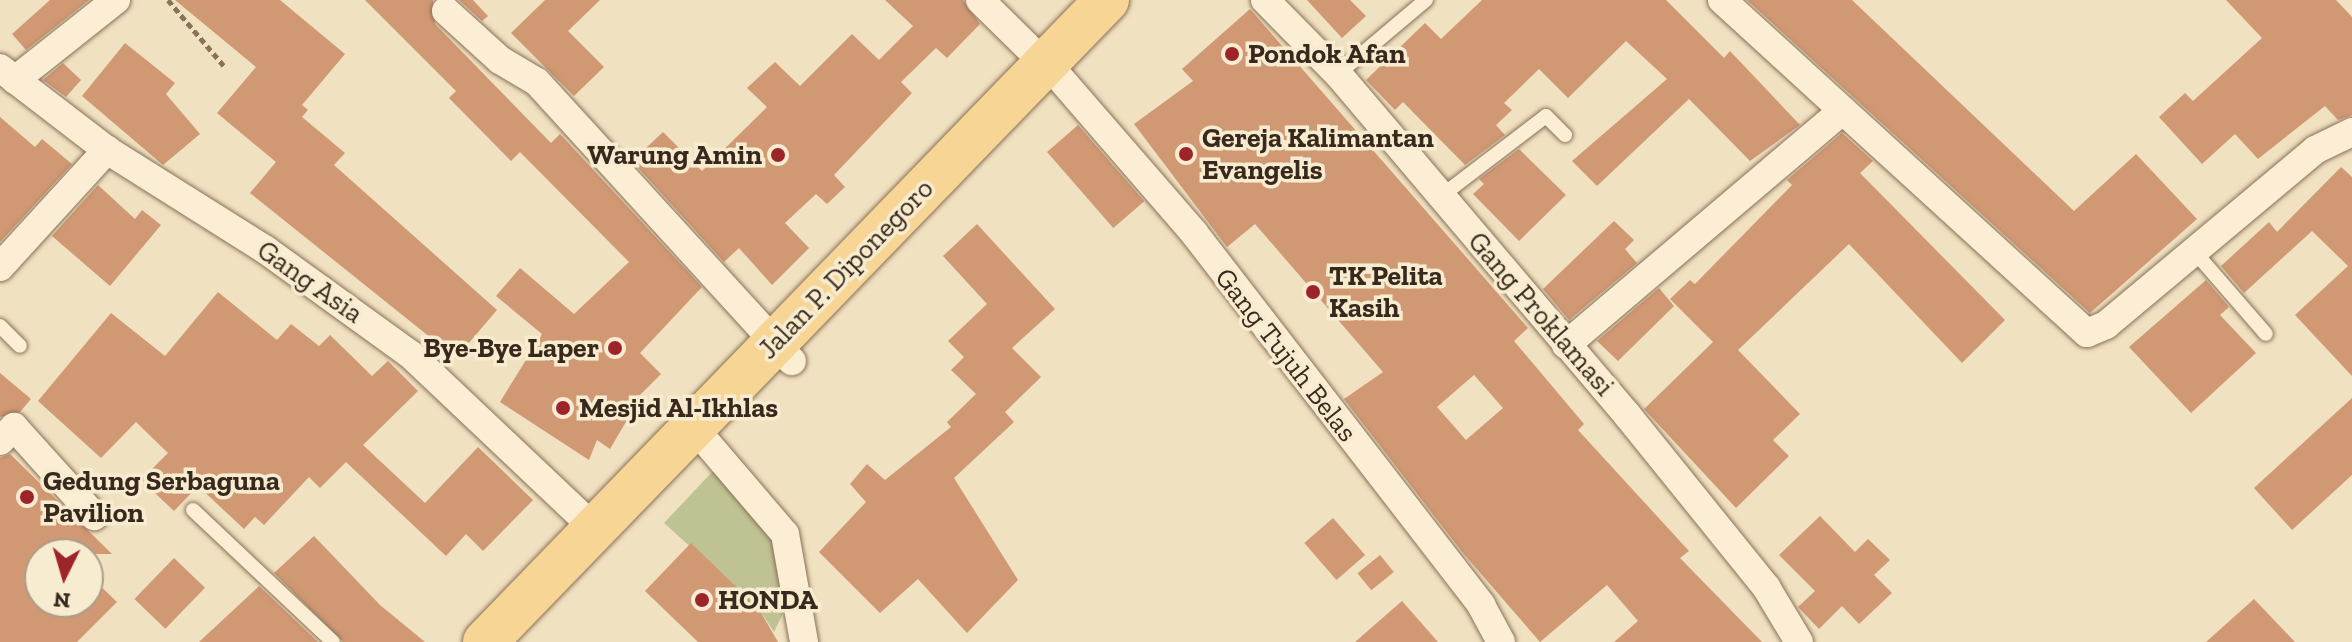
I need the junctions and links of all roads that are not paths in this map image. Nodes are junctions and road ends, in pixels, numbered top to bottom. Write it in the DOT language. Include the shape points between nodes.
graph roads {
  1 [pos="116,0"];
  2 [pos="980,0"];
  3 [pos="1107,0"];
  4 [pos="1132,0"];
  5 [pos="1265,0"];
  6 [pos="1426,0"];
  7 [pos="1722,0"];
  8 [pos="446,11"];
  9 [pos="1053,71"];
  10 [pos="7,74"];
  11 [pos="1338,74"];
  12 [pos="1842,111"];
  13 [pos="2352,132"];
  14 [pos="1565,135"];
  15 [pos="107,150"];
  16 [pos="1439,197"];
  17 [pos="2193,250"];
  18 [pos="0,267"];
  19 [pos="0,326"];
  20 [pos="2266,334"];
  21 [pos="1566,345"];
  22 [pos="20,346"];
  23 [pos="784,351"];
  24 [pos="0,441"];
  25 [pos="708,444"];
  26 [pos="193,510"];
  27 [pos="94,516"];
  28 [pos="594,528"];
  29 [pos="333,642"];
  30 [pos="485,642"];
  31 [pos="518,642"];
  32 [pos="804,642"];
  33 [pos="1501,642"];
  34 [pos="1799,642"];
  1 -- 10 [label="street"];
  2 -- 9 [label="street, Gang Tujuh Belas"];
  3 -- 9 [label="main road, Jalan P. Diponegoro"];
  4 -- 9 [label="main road, Jalan P. Diponegoro"];
  5 -- 11 [label="street, Gang Proklamasi"];
  6 -- 11 [label="lane"];
  7 -- 12 [label="street"];
  8 -- 23 [label="street" via="500,60 537,82"];
  9 -- 23 [label="main road, Jalan P. Diponegoro"];
  9 -- 33 [label="street, Gang Tujuh Belas" via="1194,233 1231,290 1481,605"];
  10 -- 15 [label="street, Gang Asia"];
  11 -- 16 [label="street, Gang Proklamasi"];
  12 -- 17 [label="street" via="2077,330 2106,325"];
  12 -- 21 [label="street"];
  13 -- 17 [label="street" via="2315,150"];
  14 -- 16 [label="lane" via="1546,116"];
  15 -- 18 [label="street"];
  15 -- 28 [label="street, Gang Asia" via="266,250 411,355"];
  16 -- 21 [label="street, Gang Proklamasi"];
  17 -- 20 [label="lane"];
  19 -- 22 [label="lane"];
  21 -- 34 [label="street, Gang Proklamasi" via="1766,587"];
  23 -- 25 [label="main road, Jalan P. Diponegoro"];
  23 -- 28 [label="main road, Jalan P. Diponegoro"];
  24 -- 27 [label="street" via="14,427"];
  25 -- 31 [label="main road, Jalan P. Diponegoro"];
  25 -- 32 [label="street" via="785,534"];
  26 -- 29 [label="lane"];
  28 -- 30 [label="main road, Jalan P. Diponegoro"];
}
